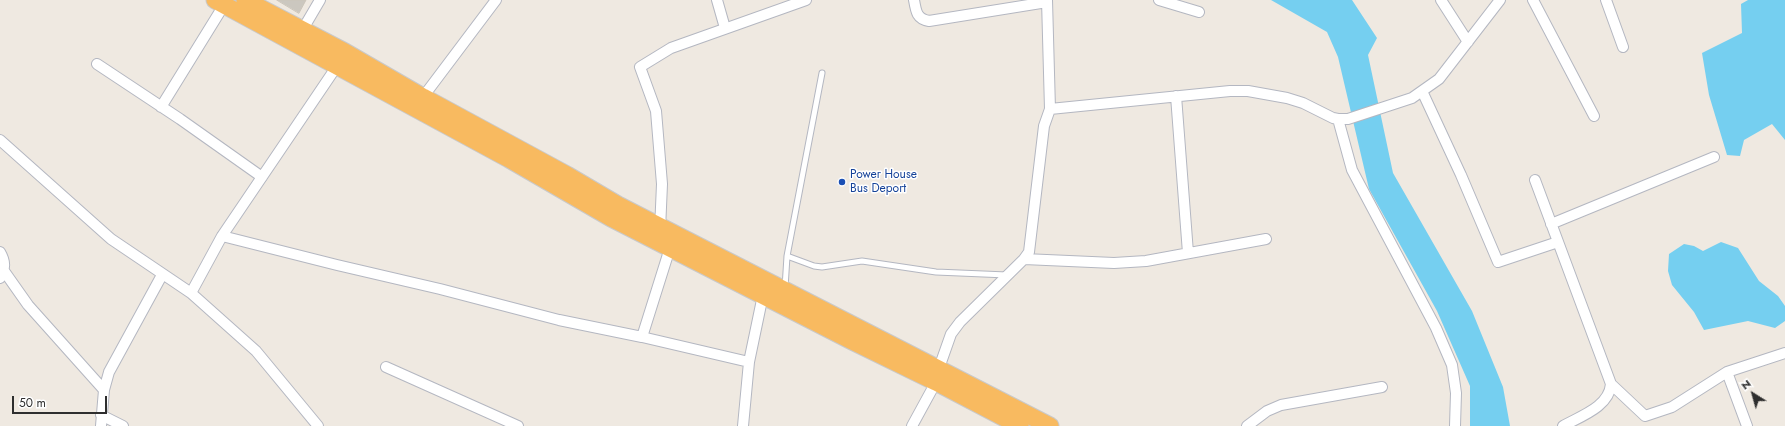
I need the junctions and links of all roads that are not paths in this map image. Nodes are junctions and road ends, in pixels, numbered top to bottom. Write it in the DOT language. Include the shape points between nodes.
graph roads {
  1 [pos="245,0"];
  2 [pos="320,0"];
  3 [pos="496,0"];
  4 [pos="717,0"];
  5 [pos="806,0"];
  6 [pos="914,0"];
  7 [pos="1159,0"];
  8 [pos="1441,0"];
  9 [pos="1500,0"];
  10 [pos="1533,0"];
  11 [pos="1606,0"];
  12 [pos="1047,1"];
  13 [pos="219,2"];
  14 [pos="1199,12"];
  15 [pos="725,28"];
  16 [pos="303,29"];
  17 [pos="1468,42"];
  18 [pos="1623,47"];
  19 [pos="97,64"];
  20 [pos="337,66"];
  21 [pos="822,73"];
  22 [pos="1422,91"];
  23 [pos="1176,96"];
  24 [pos="423,97"];
  25 [pos="161,107"];
  26 [pos="1050,109"];
  27 [pos="1594,116"];
  28 [pos="1343,119"];
  29 [pos="0,140"];
  30 [pos="1714,157"];
  31 [pos="262,177"];
  32 [pos="1535,180"];
  33 [pos="1551,224"];
  34 [pos="657,234"];
  35 [pos="222,236"];
  36 [pos="1266,239"];
  37 [pos="1558,242"];
  38 [pos="670,248"];
  39 [pos="0,252"];
  40 [pos="1188,253"];
  41 [pos="787,256"];
  42 [pos="1024,259"];
  43 [pos="2,275"];
  44 [pos="162,275"];
  45 [pos="1008,275"];
  46 [pos="785,291"];
  47 [pos="191,293"];
  48 [pos="762,296"];
  49 [pos="642,337"];
  50 [pos="1785,353"];
  51 [pos="749,362"];
  52 [pos="386,367"];
  53 [pos="1727,372"];
  54 [pos="937,375"];
  55 [pos="1611,384"];
  56 [pos="1382,387"];
  57 [pos="104,390"];
  58 [pos="101,415"];
  59 [pos="101,426"];
  60 [pos="123,426"];
  61 [pos="318,426"];
  62 [pos="518,426"];
  63 [pos="743,426"];
  64 [pos="912,426"];
  65 [pos="1020,426"];
  66 [pos="1050,426"];
  67 [pos="1247,426"];
  68 [pos="1455,426"];
  69 [pos="1563,426"];
  70 [pos="1747,426"];
  1 -- 16 [label="highway"];
  2 -- 16 [label="street"];
  3 -- 24 [label="street"];
  4 -- 15 [label="street"];
  5 -- 15 [label="street"];
  6 -- 12 [label="street" via="917,15 922,20 929,21"];
  7 -- 14 [label="street"];
  8 -- 17 [label="street"];
  9 -- 17 [label="street"];
  10 -- 27 [label="street"];
  11 -- 18 [label="street"];
  12 -- 26 [label="street"];
  13 -- 20 [label="highway"];
  13 -- 25 [label="street"];
  15 -- 34 [label="street" via="671,48 640,67 656,111 662,184"];
  16 -- 24 [label="highway"];
  17 -- 22 [label="street" via="1439,79"];
  19 -- 25 [label="street"];
  20 -- 31 [label="street"];
  20 -- 34 [label="highway" via="560,187 611,218"];
  21 -- 41 [label="lane"];
  22 -- 28 [label="street" via="1412,98"];
  22 -- 37 [label="street" via="1498,262"];
  23 -- 26 [label="street"];
  23 -- 28 [label="street" via="1248,91 1303,103 1333,118"];
  23 -- 40 [label="street"];
  24 -- 34 [label="highway"];
  25 -- 31 [label="street"];
  26 -- 42 [label="street" via="1044,126 1029,252"];
  28 -- 68 [label="street" via="1352,170 1433,322 1452,365 1456,393"];
  29 -- 44 [label="street" via="111,240"];
  30 -- 33 [label="street"];
  31 -- 35 [label="street"];
  32 -- 33 [label="street"];
  33 -- 37 [label="street"];
  34 -- 38 [label="highway"];
  34 -- 46 [label="highway"];
  35 -- 47 [label="street"];
  35 -- 49 [label="street" via="559,320"];
  36 -- 40 [label="street"];
  37 -- 55 [label="street"];
  38 -- 48 [label="highway"];
  38 -- 49 [label="street"];
  39 -- 43 [label="street" via="5,265"];
  40 -- 42 [label="street" via="1146,261 1114,263"];
  41 -- 45 [label="lane" via="822,267 862,261 936,272"];
  41 -- 46 [label="lane"];
  42 -- 45 [label="street"];
  43 -- 57 [label="street"];
  44 -- 47 [label="street"];
  44 -- 57 [label="street" via="109,372"];
  45 -- 54 [label="street" via="951,334"];
  46 -- 54 [label="highway"];
  47 -- 61 [label="street" via="256,351"];
  48 -- 51 [label="street"];
  48 -- 54 [label="highway"];
  49 -- 51 [label="street"];
  50 -- 53 [label="street"];
  51 -- 63 [label="street"];
  52 -- 62 [label="street"];
  53 -- 55 [label="street" via="1672,408 1645,416"];
  53 -- 70 [label="street"];
  54 -- 64 [label="street"];
  54 -- 65 [label="highway"];
  54 -- 66 [label="highway"];
  55 -- 69 [label="street" via="1608,396 1603,402"];
  56 -- 67 [label="street" via="1281,405 1267,411"];
  57 -- 58 [label="street"];
  58 -- 59 [label="street"];
  58 -- 60 [label="street"];
}
